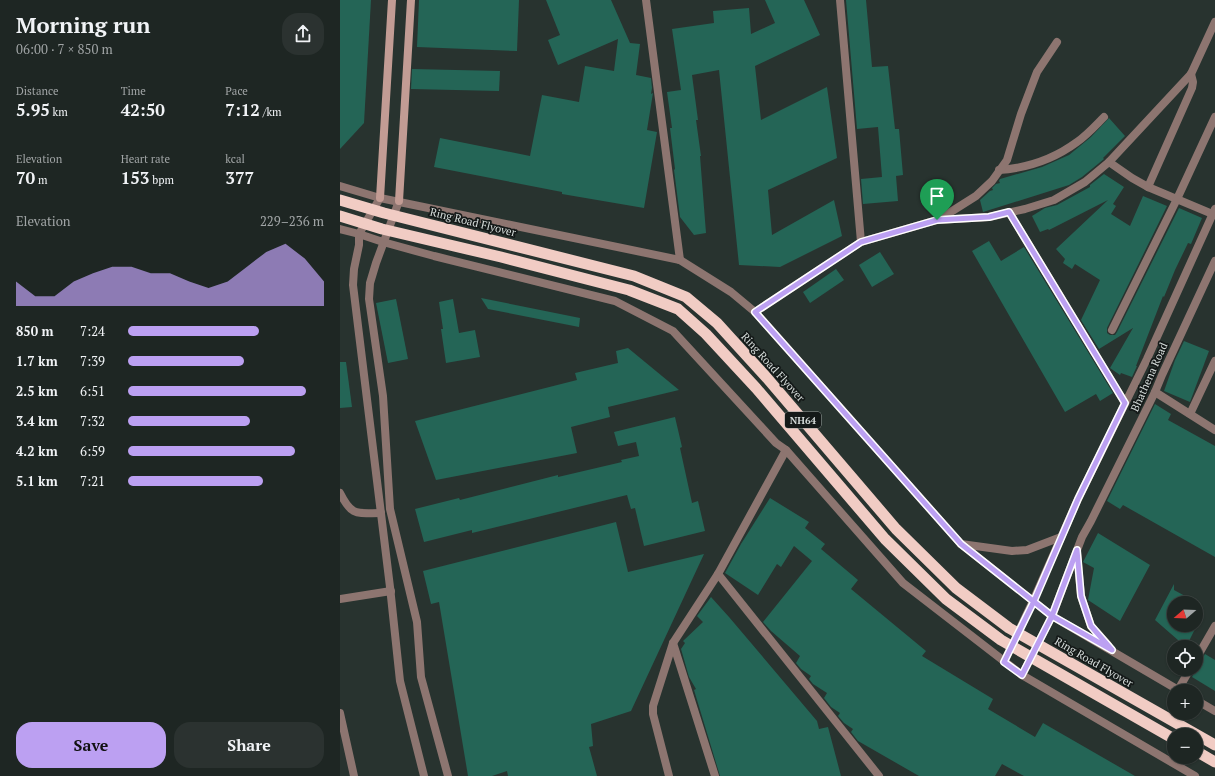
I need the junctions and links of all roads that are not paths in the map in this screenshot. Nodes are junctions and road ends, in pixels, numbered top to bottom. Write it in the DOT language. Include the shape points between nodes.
graph roads {
  1 [pos="392,0"];
  2 [pos="411,0"];
  3 [pos="646,0"];
  4 [pos="840,0"];
  5 [pos="1215,22"];
  6 [pos="1057,42"];
  7 [pos="1191,74"];
  8 [pos="1104,117"];
  9 [pos="1215,117"];
  10 [pos="1109,162"];
  11 [pos="1000,170"];
  12 [pos="340,186"];
  13 [pos="1148,187"];
  14 [pos="380,198"];
  15 [pos="1178,199"];
  16 [pos="340,200"];
  17 [pos="399,201"];
  18 [pos="1009,212"];
  19 [pos="1214,213"];
  20 [pos="340,216"];
  21 [pos="937,220"];
  22 [pos="340,229"];
  23 [pos="359,234"];
  24 [pos="383,242"];
  25 [pos="861,242"];
  26 [pos="680,260"];
  27 [pos="1215,261"];
  28 [pos="755,312"];
  29 [pos="1112,330"];
  30 [pos="1215,361"];
  31 [pos="1155,392"];
  32 [pos="1125,403"];
  33 [pos="1190,414"];
  34 [pos="1215,430"];
  35 [pos="786,450"];
  36 [pos="340,493"];
  37 [pos="381,513"];
  38 [pos="1062,537"];
  39 [pos="961,544"];
  40 [pos="1077,550"];
  41 [pos="718,574"];
  42 [pos="391,591"];
  43 [pos="340,598"];
  44 [pos="1034,601"];
  45 [pos="1052,616"];
  46 [pos="1214,630"];
  47 [pos="674,643"];
  48 [pos="1203,648"];
  49 [pos="1112,650"];
  50 [pos="1004,662"];
  51 [pos="1022,675"];
  52 [pos="1168,684"];
  53 [pos="1203,704"];
  54 [pos="1215,711"];
  55 [pos="340,712"];
  56 [pos="1167,735"];
  57 [pos="1215,745"];
  58 [pos="1203,755"];
  59 [pos="1215,762"];
  60 [pos="354,776"];
  61 [pos="424,776"];
  62 [pos="448,776"];
  63 [pos="669,776"];
  64 [pos="715,776"];
  65 [pos="879,776"];
  66 [pos="1195,776"];
  1 -- 14 [label="main road"];
  2 -- 17 [label="main road"];
  3 -- 26 [label="street"];
  4 -- 25 [label="street"];
  5 -- 7 [label="street"];
  6 -- 11 [label="street" via="1037,72 1007,160"];
  7 -- 10 [label="street"];
  7 -- 13 [label="street" via="1192,88"];
  8 -- 11 [label="street" via="1077,142 1048,159 1019,168"];
  9 -- 15 [label="street"];
  10 -- 13 [label="street"];
  10 -- 18 [label="street" via="1085,182 1054,200"];
  11 -- 21 [label="street" via="976,196"];
  12 -- 14 [label="street"];
  13 -- 15 [label="street"];
  14 -- 17 [label="street"];
  14 -- 23 [label="street"];
  15 -- 19 [label="street"];
  15 -- 29 [label="street"];
  16 -- 57 [label="highway, Ring Road Flyover / NH64, bridge" via="384,214 634,276 686,297 716,323 767,378 896,529 956,588 1009,628"];
  17 -- 24 [label="street"];
  17 -- 26 [label="street"];
  18 -- 21 [label="street" via="989,217"];
  18 -- 32 [label="street"];
  19 -- 32 [label="street"];
  20 -- 56 [label="highway, NH64, bridge" via="382,229 629,290 678,309 706,334 756,388 885,538 946,599 1001,640"];
  21 -- 25 [label="street"];
  22 -- 23 [label="street"];
  23 -- 24 [label="street"];
  23 -- 37 [label="street" via="353,285"];
  24 -- 35 [label="street" via="615,301 673,331 776,443"];
  24 -- 62 [label="street" via="370,282 369,299 383,396 390,509 417,622 421,677"];
  25 -- 28 [label="street"];
  26 -- 28 [label="street" via="731,292"];
  27 -- 31 [label="street, Bhathena Road"];
  28 -- 39 [label="street"];
  30 -- 33 [label="street"];
  31 -- 33 [label="street"];
  31 -- 40 [label="street, Bhathena Road"];
  32 -- 38 [label="street"];
  33 -- 34 [label="street"];
  35 -- 41 [label="street"];
  35 -- 50 [label="street" via="904,583"];
  36 -- 37 [label="street" via="352,511"];
  37 -- 42 [label="street"];
  38 -- 39 [label="street" via="1027,550 1012,552"];
  38 -- 44 [label="street"];
  39 -- 44 [label="street"];
  40 -- 45 [label="street, Bhathena Road"];
  40 -- 49 [label="street" via="1081,596 1091,626"];
  41 -- 47 [label="street"];
  41 -- 65 [label="street"];
  42 -- 43 [label="street"];
  42 -- 61 [label="street" via="400,681"];
  44 -- 45 [label="street"];
  44 -- 50 [label="street"];
  45 -- 49 [label="street"];
  45 -- 51 [label="street, Bhathena Road"];
  46 -- 48 [label="street"];
  47 -- 63 [label="street" via="653,706"];
  47 -- 64 [label="street"];
  49 -- 52 [label="street"];
  50 -- 51 [label="street"];
  51 -- 66 [label="street"];
  53 -- 54 [label="street"];
  55 -- 60 [label="street"];
  58 -- 59 [label="highway"];
}
